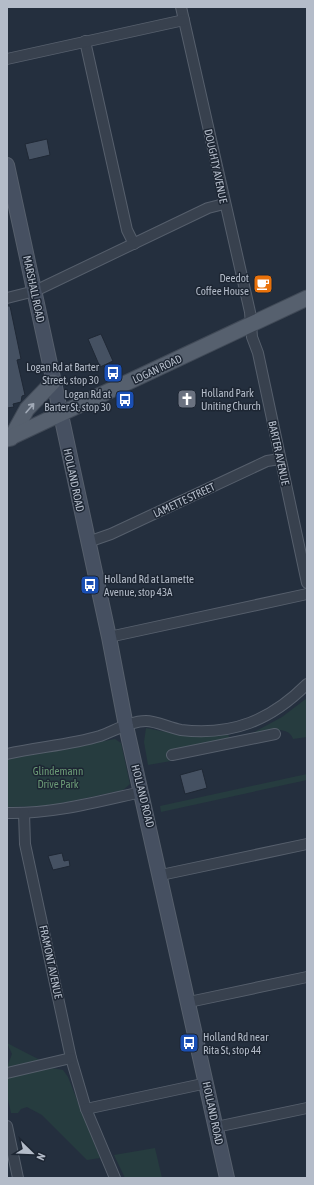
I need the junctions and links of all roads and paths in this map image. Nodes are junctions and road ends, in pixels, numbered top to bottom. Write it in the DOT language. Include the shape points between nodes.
graph roads {
  1 [pos="181,7"];
  2 [pos="184,20"];
  3 [pos="85,42"];
  4 [pos="7,59"];
  5 [pos="7,168"];
  6 [pos="224,204"];
  7 [pos="134,244"];
  8 [pos="35,291"];
  9 [pos="7,298"];
  10 [pos="307,298"];
  11 [pos="252,325"];
  12 [pos="54,382"];
  13 [pos="60,414"];
  14 [pos="9,438"];
  15 [pos="280,459"];
  16 [pos="88,542"];
  17 [pos="307,582"];
  18 [pos="307,594"];
  19 [pos="109,637"];
  20 [pos="307,684"];
  21 [pos="126,726"];
  22 [pos="235,728"];
  23 [pos="275,734"];
  24 [pos="239,741"];
  25 [pos="7,754"];
  26 [pos="172,755"];
  27 [pos="141,792"];
  28 [pos="7,813"];
  29 [pos="24,813"];
  30 [pos="307,844"];
  31 [pos="161,876"];
  32 [pos="307,977"];
  33 [pos="189,1002"];
  34 [pos="71,1058"];
  35 [pos="7,1072"];
  36 [pos="207,1083"];
  37 [pos="307,1108"];
  38 [pos="86,1109"];
  39 [pos="7,1126"];
  40 [pos="216,1127"];
  41 [pos="18,1178"];
  42 [pos="115,1178"];
  43 [pos="227,1178"];
  1 -- 2 [label="street, DOUGHTY AVENUE"];
  2 -- 3 [label="street"];
  2 -- 6 [label="street, DOUGHTY AVENUE"];
  3 -- 4 [label="street"];
  3 -- 7 [label="street" via="127,230"];
  5 -- 8 [label="main road, MARSHALL ROAD"];
  6 -- 7 [label="street" via="208,208"];
  6 -- 11 [label="street, DOUGHTY AVENUE"];
  7 -- 8 [label="street"];
  8 -- 9 [label="street"];
  8 -- 12 [label="main road, MARSHALL ROAD"];
  10 -- 11 [label="main road, LOGAN ROAD"];
  11 -- 13 [label="main road, LOGAN ROAD"];
  11 -- 15 [label="street, BARTER AVENUE" via="252,337 258,353"];
  12 -- 13 [label="main road, MARSHALL ROAD"];
  14 -- 12 [label="main road, one-way" via="28,409"];
  13 -- 14 [label="main road, LOGAN ROAD"];
  13 -- 16 [label="main road, HOLLAND ROAD"];
  15 -- 16 [label="street, LAMETTE STREET" via="267,461 111,534"];
  15 -- 17 [label="street, BARTER AVENUE"];
  16 -- 19 [label="main road, HOLLAND ROAD"];
  18 -- 19 [label="street"];
  19 -- 21 [label="main road, HOLLAND ROAD"];
  20 -- 22 [label="street" via="284,706"];
  21 -- 22 [label="street" via="146,721 164,727 200,731"];
  21 -- 25 [label="street" via="99,736"];
  21 -- 27 [label="main road, HOLLAND ROAD"];
  22 -- 24 [label="street"];
  23 -- 24 [label="street"];
  24 -- 26 [label="street"];
  27 -- 29 [label="street" via="64,810"];
  27 -- 31 [label="main road, HOLLAND ROAD"];
  28 -- 29 [label="street"];
  29 -- 34 [label="street, FRAMONT AVENUE" via="24,841"];
  30 -- 31 [label="street"];
  31 -- 33 [label="main road, HOLLAND ROAD"];
  32 -- 33 [label="street"];
  33 -- 36 [label="main road, HOLLAND ROAD"];
  34 -- 35 [label="street"];
  34 -- 38 [label="street, FRAMONT AVENUE"];
  36 -- 38 [label="street"];
  36 -- 40 [label="main road, HOLLAND ROAD"];
  37 -- 40 [label="street"];
  38 -- 42 [label="street, FRAMONT AVENUE"];
  39 -- 41 [label="street"];
  40 -- 43 [label="main road, HOLLAND ROAD"];
}
